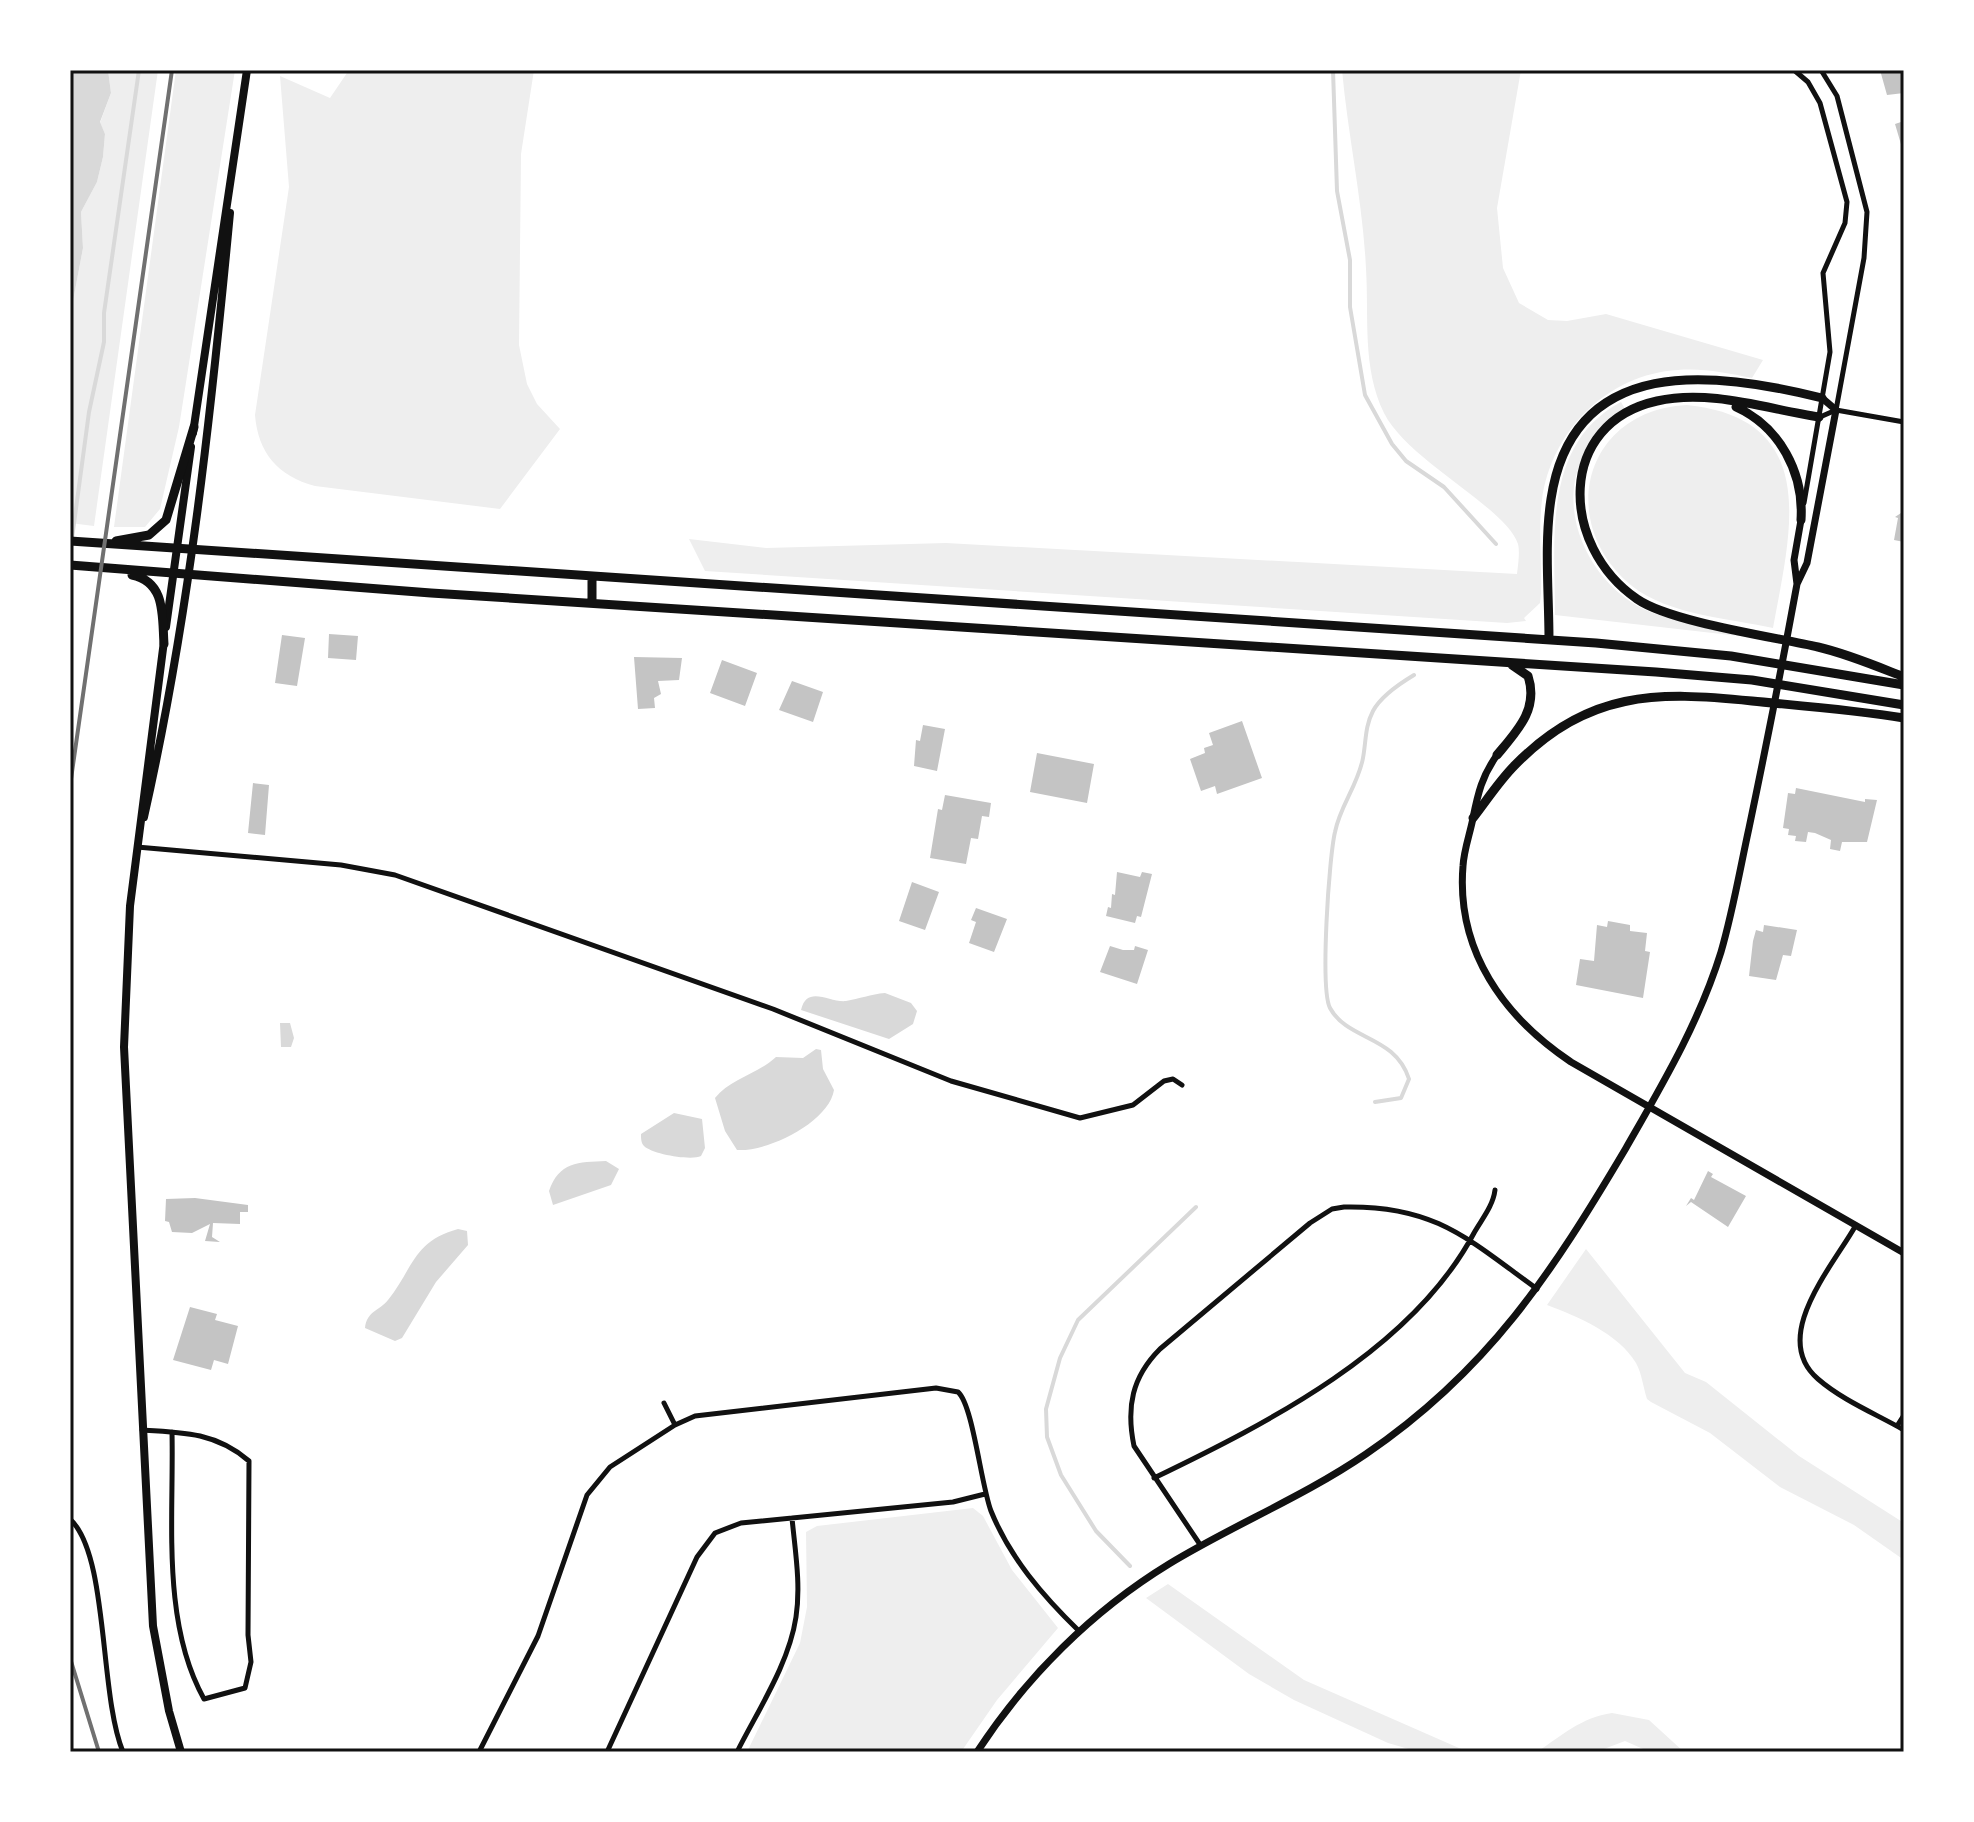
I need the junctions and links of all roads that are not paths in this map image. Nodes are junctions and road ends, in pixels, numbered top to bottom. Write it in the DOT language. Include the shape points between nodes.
graph roads {
  1 [pos="247,70"];
  2 [pos="1794,70"];
  3 [pos="1821,70"];
  4 [pos="236,144"];
  5 [pos="1706,398"];
  6 [pos="1822,398"];
  7 [pos="1836,410"];
  8 [pos="1819,417"];
  9 [pos="1904,422"];
  10 [pos="194,427"];
  11 [pos="1801,520"];
  12 [pos="70,541"];
  13 [pos="85,543"];
  14 [pos="177,551"];
  15 [pos="191,552"];
  16 [pos="70,565"];
  17 [pos="141,574"];
  18 [pos="174,575"];
  19 [pos="187,576"];
  20 [pos="592,576"];
  21 [pos="1797,584"];
  22 [pos="592,601"];
  23 [pos="1549,640"];
  24 [pos="164,644"];
  25 [pos="1485,660"];
  26 [pos="1904,677"];
  27 [pos="1904,685"];
  28 [pos="1904,705"];
  29 [pos="1904,718"];
  30 [pos="1497,755"];
  31 [pos="1473,818"];
  32 [pos="137,847"];
  33 [pos="1182,1085"];
  34 [pos="1649,1107"];
  35 [pos="1495,1190"];
  36 [pos="1856,1225"];
  37 [pos="1471,1240"];
  38 [pos="1904,1253"];
  39 [pos="1538,1289"];
  40 [pos="664,1403"];
  41 [pos="1904,1415"];
  42 [pos="675,1425"];
  43 [pos="1897,1426"];
  44 [pos="142,1430"];
  45 [pos="1904,1430"];
  46 [pos="172,1432"];
  47 [pos="1154,1478"];
  48 [pos="985,1494"];
  49 [pos="792,1518"];
  50 [pos="70,1519"];
  51 [pos="1201,1546"];
  52 [pos="1079,1631"];
  53 [pos="123,1752"];
  54 [pos="181,1752"];
  55 [pos="479,1752"];
  56 [pos="607,1752"];
  57 [pos="737,1752"];
  58 [pos="977,1752"];
  1 -- 4 [label="main road"];
  2 -- 6 [label="street" via="1820,103 1847,202 1845,223 1823,273 1831,339"];
  3 -- 7 [label="street" via="1837,96 1867,212 1864,258"];
  4 -- 10 [label="main road"];
  4 -- 15 [label="main road" via="211,412"];
  5 -- 8 [label="main road"];
  5 -- 11 [label="main road" via="1746,411 1776,438 1799,482"];
  5 -- 26 [label="main road" via="1669,398 1640,406 1616,421 1594,449 1582,477 1580,510 1586,539 1601,566 1653,608 1842,653"];
  6 -- 7 [label="street"];
  6 -- 8 [label="street"];
  6 -- 23 [label="main road" via="1688,377 1639,386 1598,411 1564,455 1551,497"];
  7 -- 8 [label="street"];
  7 -- 9 [label="street"];
  7 -- 21 [label="street" via="1807,563"];
  8 -- 11 [label="street"];
  10 -- 13 [label="main road" via="166,520 149,535"];
  10 -- 14 [label="main road"];
  11 -- 21 [label="street" via="1794,560"];
  12 -- 13 [label="main road"];
  13 -- 14 [label="main road"];
  14 -- 15 [label="main road"];
  14 -- 18 [label="main road"];
  15 -- 19 [label="main road"];
  15 -- 20 [label="main road"];
  16 -- 17 [label="main road"];
  17 -- 18 [label="main road"];
  17 -- 24 [label="main road" via="162,603"];
  18 -- 19 [label="main road"];
  18 -- 24 [label="main road"];
  19 -- 22 [label="main road"];
  19 -- 32 [label="main road"];
  20 -- 22 [label="main road"];
  20 -- 23 [label="main road"];
  21 -- 34 [label="street" via="1720,955 1688,1037"];
  22 -- 25 [label="main road"];
  23 -- 27 [label="main road" via="1731,656"];
  24 -- 32 [label="main road"];
  25 -- 28 [label="main road" via="1752,680"];
  25 -- 30 [label="main road" via="1515,665 1531,685 1523,724"];
  29 -- 31 [label="main road" via="1697,695 1629,699 1587,714 1546,738 1509,772"];
  30 -- 31 [label="street" via="1478,788"];
  31 -- 34 [label="street" via="1462,871 1465,914 1475,952 1496,993 1544,1043"];
  32 -- 33 [label="street" via="319,862 395,875 773,1009 951,1081 1080,1118 1133,1105 1164,1081"];
  32 -- 44 [label="main road" via="124,1047"];
  34 -- 36 [label="street"];
  34 -- 39 [label="street"];
  35 -- 37 [label="street"];
  36 -- 38 [label="street"];
  36 -- 43 [label="street" via="1806,1311 1799,1342 1804,1361 1818,1379"];
  37 -- 39 [label="street"];
  37 -- 47 [label="street" via="1414,1311 1338,1376 1278,1414"];
  37 -- 47 [label="street" via="1421,1215 1358,1207 1332,1209 1310,1223 1160,1349 1139,1375 1132,1392 1130,1428 1140,1459"];
  39 -- 51 [label="street" via="1468,1370 1391,1437"];
  40 -- 42 [label="street"];
  41 -- 43 [label="street"];
  42 -- 48 [label="street" via="741,1408 936,1388 958,1392 968,1405"];
  42 -- 55 [label="street" via="610,1467 587,1495 538,1636"];
  43 -- 45 [label="street"];
  44 -- 46 [label="street"];
  44 -- 54 [label="main road" via="153,1626"];
  46 -- 46 [label="street" via="176,1596 187,1669 204,1699 245,1688 251,1662 249,1461 199,1433"];
  47 -- 51 [label="street"];
  48 -- 49 [label="street"];
  48 -- 52 [label="street" via="1017,1559"];
  49 -- 56 [label="street" via="727,1526 705,1543"];
  49 -- 57 [label="street" via="798,1601 791,1640"];
  50 -- 53 [label="street" via="88,1547 107,1694"];
  51 -- 52 [label="street" via="1150,1576"];
  52 -- 58 [label="street" via="1018,1696"];
}
